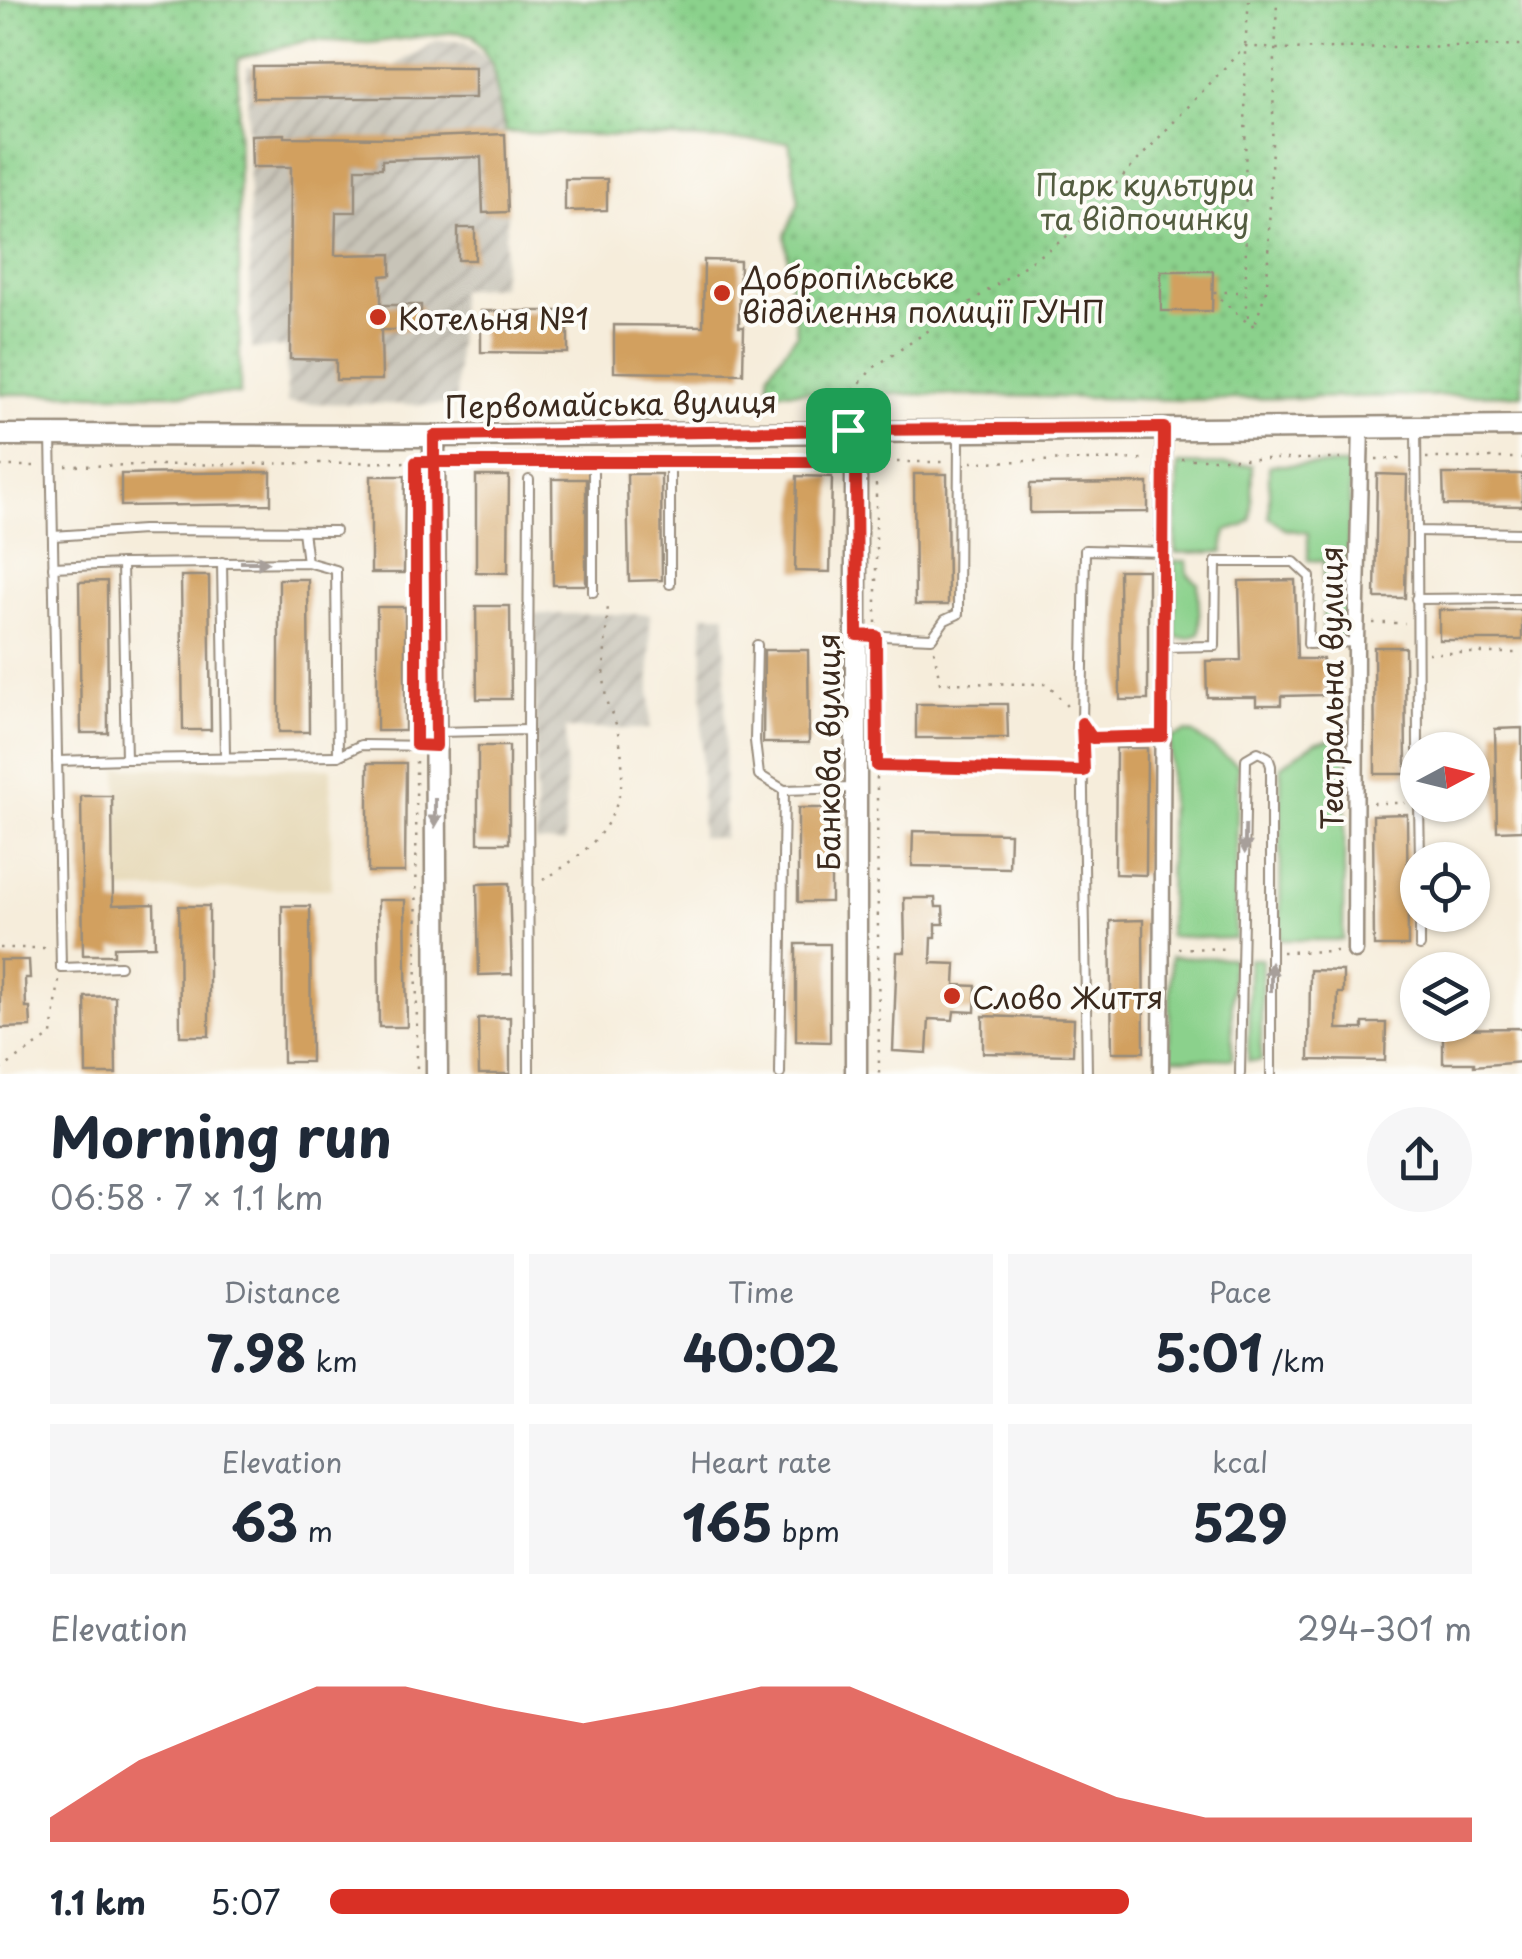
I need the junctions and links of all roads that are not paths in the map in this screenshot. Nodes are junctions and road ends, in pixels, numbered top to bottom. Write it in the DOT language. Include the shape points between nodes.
graph roads {
  1 [pos="1361,425"];
  2 [pos="1416,426"];
  3 [pos="1522,426"];
  4 [pos="1164,428"];
  5 [pos="959,429"];
  6 [pos="852,430"];
  7 [pos="0,435"];
  8 [pos="51,435"];
  9 [pos="434,436"];
  10 [pos="593,463"];
  11 [pos="670,463"];
  12 [pos="529,480"];
  13 [pos="303,531"];
  14 [pos="335,531"];
  15 [pos="1416,532"];
  16 [pos="1522,533"];
  17 [pos="53,536"];
  18 [pos="1165,552"];
  19 [pos="222,562"];
  20 [pos="307,562"];
  21 [pos="122,564"];
  22 [pos="53,566"];
  23 [pos="670,584"];
  24 [pos="593,592"];
  25 [pos="1522,598"];
  26 [pos="1416,599"];
  27 [pos="867,635"];
  28 [pos="1356,642"];
  29 [pos="757,645"];
  30 [pos="1163,646"];
  31 [pos="528,730"];
  32 [pos="1418,732"];
  33 [pos="429,741"];
  34 [pos="225,755"];
  35 [pos="338,756"];
  36 [pos="126,759"];
  37 [pos="57,761"];
  38 [pos="857,788"];
  39 [pos="784,790"];
  40 [pos="1420,932"];
  41 [pos="1420,946"];
  42 [pos="1355,951"];
  43 [pos="120,966"];
  44 [pos="436,1074"];
  45 [pos="529,1074"];
  46 [pos="780,1074"];
  47 [pos="856,1074"];
  48 [pos="1087,1074"];
  49 [pos="1160,1074"];
  50 [pos="1240,1074"];
  51 [pos="1271,1074"];
  1 -- 2 [label="main road, Первомайська вулиця"];
  1 -- 4 [label="main road, Первомайська вулиця"];
  1 -- 28 [label="street, Театральна вулиця"];
  2 -- 3 [label="main road, Первомайська вулиця"];
  2 -- 15 [label="lane"];
  4 -- 5 [label="main road, Первомайська вулиця"];
  4 -- 18 [label="street"];
  5 -- 6 [label="main road, Первомайська вулиця"];
  5 -- 27 [label="lane" via="958,614 932,638"];
  6 -- 9 [label="main road, Первомайська вулиця"];
  6 -- 27 [label="main road, Банкова вулиця" via="866,462"];
  7 -- 8 [label="main road, Первомайська вулиця"];
  8 -- 9 [label="main road, Первомайська вулиця"];
  8 -- 17 [label="lane"];
  9 -- 33 [label="main road"];
  10 -- 24 [label="lane"];
  11 -- 23 [label="lane"];
  12 -- 31 [label="lane"];
  13 -- 14 [label="lane"];
  13 -- 17 [label="lane"];
  13 -- 20 [label="lane"];
  15 -- 16 [label="lane"];
  15 -- 26 [label="lane"];
  17 -- 22 [label="lane"];
  18 -- 30 [label="street"];
  18 -- 48 [label="lane" via="1085,550"];
  19 -- 20 [label="lane, one-way"];
  19 -- 21 [label="lane"];
  19 -- 34 [label="lane"];
  20 -- 35 [label="lane" via="336,570"];
  21 -- 22 [label="lane"];
  21 -- 36 [label="lane"];
  22 -- 37 [label="lane"];
  25 -- 26 [label="lane"];
  26 -- 32 [label="lane"];
  27 -- 38 [label="main road, Банкова вулиця" via="867,765"];
  28 -- 30 [label="lane" via="1308,644 1310,577 1294,562 1216,562 1214,646"];
  28 -- 42 [label="street, Театральна вулиця"];
  29 -- 39 [label="lane" via="756,759 760,775"];
  30 -- 49 [label="street"];
  31 -- 33 [label="lane"];
  31 -- 45 [label="lane"];
  33 -- 35 [label="lane" via="362,745"];
  33 -- 44 [label="main road, one-way"];
  34 -- 35 [label="lane"];
  34 -- 36 [label="lane"];
  36 -- 37 [label="lane"];
  37 -- 43 [label="lane" via="61,968"];
  38 -- 39 [label="lane"];
  38 -- 47 [label="main road, Банкова вулиця"];
  39 -- 46 [label="lane"];
  40 -- 41 [label="lane"];
  51 -- 50 [label="lane, one-way" via="1271,766 1258,752 1246,759"];
}
